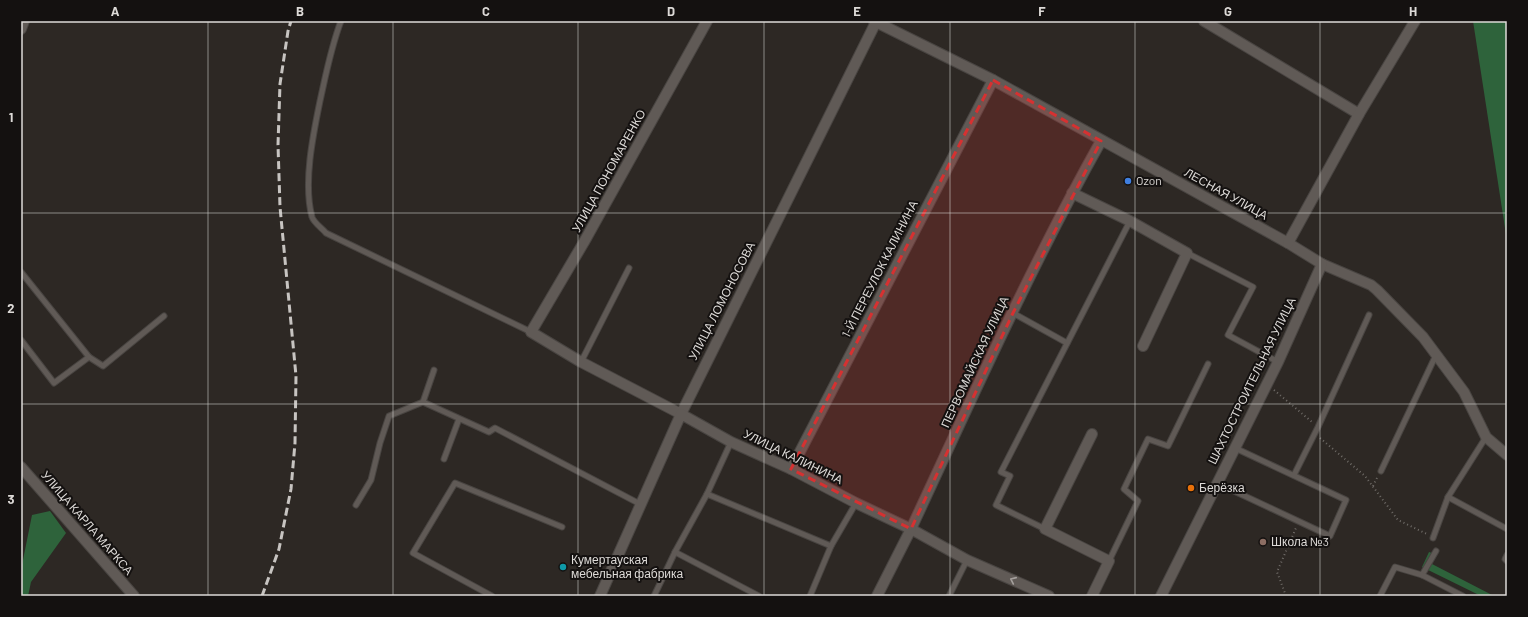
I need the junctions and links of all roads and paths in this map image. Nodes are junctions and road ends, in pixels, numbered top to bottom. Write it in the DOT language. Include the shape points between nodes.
graph roads {
  1 [pos="24,21"];
  2 [pos="342,21"];
  3 [pos="707,21"];
  4 [pos="1204,21"];
  5 [pos="1415,21"];
  6 [pos="875,22"];
  7 [pos="21,29"];
  8 [pos="993,80"];
  9 [pos="1359,114"];
  10 [pos="1101,140"];
  11 [pos="1072,193"];
  12 [pos="1130,221"];
  13 [pos="1288,243"];
  14 [pos="1187,253"];
  15 [pos="1322,264"];
  16 [pos="629,268"];
  17 [pos="21,272"];
  18 [pos="1013,313"];
  19 [pos="1369,315"];
  20 [pos="164,316"];
  21 [pos="531,332"];
  22 [pos="21,340"];
  23 [pos="1067,343"];
  24 [pos="1143,346"];
  25 [pos="1436,354"];
  26 [pos="89,357"];
  27 [pos="581,362"];
  28 [pos="1278,362"];
  29 [pos="1208,364"];
  30 [pos="434,370"];
  31 [pos="1267,384"];
  32 [pos="423,402"];
  33 [pos="680,414"];
  34 [pos="460,419"];
  35 [pos="1318,427"];
  36 [pos="1092,434"];
  37 [pos="1315,434"];
  38 [pos="1486,437"];
  39 [pos="731,442"];
  40 [pos="1235,448"];
  41 [pos="1507,455"];
  42 [pos="444,459"];
  43 [pos="21,467"];
  44 [pos="791,469"];
  45 [pos="1381,471"];
  46 [pos="1294,475"];
  47 [pos="1218,483"];
  48 [pos="707,494"];
  49 [pos="1448,497"];
  50 [pos="856,503"];
  51 [pos="640,504"];
  52 [pos="356,505"];
  53 [pos="562,527"];
  54 [pos="911,529"];
  55 [pos="1045,529"];
  56 [pos="1507,529"];
  57 [pos="1294,533"];
  58 [pos="1433,538"];
  59 [pos="831,546"];
  60 [pos="1436,551"];
  61 [pos="675,552"];
  62 [pos="1507,555"];
  63 [pos="967,560"];
  64 [pos="1507,560"];
  65 [pos="1109,561"];
  66 [pos="1422,575"];
  67 [pos="134,596"];
  68 [pos="492,596"];
  69 [pos="600,596"];
  70 [pos="654,596"];
  71 [pos="759,596"];
  72 [pos="810,596"];
  73 [pos="877,596"];
  74 [pos="949,596"];
  75 [pos="1049,596"];
  76 [pos="1092,596"];
  77 [pos="1161,596"];
  78 [pos="1286,596"];
  79 [pos="1380,596"];
  80 [pos="1463,596"];
  1 -- 7 [label="street"];
  2 -- 21 [label="lane" via="328,61 315,125 310,164 313,219 326,233"];
  3 -- 21 [label="street, УЛИЦА ПОНОМАРЕНКО"];
  4 -- 9 [label="street"];
  5 -- 9 [label="street"];
  6 -- 8 [label="street, ЛЕСНАЯ УЛИЦА"];
  6 -- 33 [label="street, УЛИЦА ЛОМОНОСОВА"];
  8 -- 10 [label="street, ЛЕСНАЯ УЛИЦА"];
  8 -- 44 [label="street, 1-Й ПЕРЕУЛОК КАЛИНИНА"];
  9 -- 13 [label="street"];
  10 -- 11 [label="street, ПЕРВОМАЙСКАЯ УЛИЦА"];
  10 -- 13 [label="street, ЛЕСНАЯ УЛИЦА"];
  11 -- 12 [label="street"];
  11 -- 18 [label="street, ПЕРВОМАЙСКАЯ УЛИЦА"];
  12 -- 14 [label="street"];
  12 -- 23 [label="lane"];
  13 -- 15 [label="street, ЛЕСНАЯ УЛИЦА"];
  14 -- 24 [label="street"];
  14 -- 28 [label="lane" via="1253,287 1228,335"];
  15 -- 25 [label="street, ЛЕСНАЯ УЛИЦА" via="1371,285 1423,337"];
  15 -- 28 [label="street, ШАХТОСТРОИТЕЛЬНАЯ УЛИЦА"];
  16 -- 27 [label="lane"];
  17 -- 26 [label="lane"];
  18 -- 23 [label="lane"];
  18 -- 54 [label="street, ПЕРВОМАЙСКАЯ УЛИЦА"];
  19 -- 35 [label="lane"];
  20 -- 26 [label="lane" via="102,366"];
  21 -- 27 [label="street, УЛИЦА КАЛИНИНА"];
  22 -- 26 [label="lane" via="54,383"];
  23 -- 55 [label="lane" via="1001,472 1010,476 996,505"];
  25 -- 38 [label="street, ЛЕСНАЯ УЛИЦА" via="1464,392"];
  25 -- 45 [label="lane"];
  27 -- 33 [label="street, УЛИЦА КАЛИНИНА"];
  28 -- 31 [label="street, ШАХТОСТРОИТЕЛЬНАЯ УЛИЦА"];
  29 -- 65 [label="lane" via="1168,446 1148,440 1124,489 1138,501"];
  30 -- 32 [label="lane"];
  31 -- 35 [label="path"];
  31 -- 40 [label="street, ШАХТОСТРОИТЕЛЬНАЯ УЛИЦА"];
  32 -- 34 [label="lane"];
  32 -- 52 [label="lane" via="389,416 371,480"];
  33 -- 39 [label="street, УЛИЦА КАЛИНИНА"];
  33 -- 51 [label="street, УЛИЦА ЛОМОНОСОВА"];
  34 -- 42 [label="lane"];
  34 -- 51 [label="lane" via="489,432 495,428"];
  35 -- 37 [label="lane"];
  36 -- 55 [label="street"];
  37 -- 46 [label="lane"];
  37 -- 58 [label="path" via="1365,476 1398,520"];
  38 -- 41 [label="street, ЛЕСНАЯ УЛИЦА"];
  38 -- 49 [label="lane"];
  39 -- 44 [label="street, УЛИЦА КАЛИНИНА"];
  39 -- 48 [label="lane"];
  40 -- 46 [label="lane"];
  40 -- 47 [label="street, ШАХТОСТРОИТЕЛЬНАЯ УЛИЦА"];
  43 -- 67 [label="street, УЛИЦА КАРЛА МАРКСА"];
  44 -- 50 [label="street, УЛИЦА КАЛИНИНА"];
  46 -- 47 [label="lane" via="1346,500 1330,536"];
  47 -- 77 [label="street, ШАХТОСТРОИТЕЛЬНАЯ УЛИЦА"];
  48 -- 59 [label="lane"];
  48 -- 61 [label="lane"];
  49 -- 56 [label="lane"];
  49 -- 58 [label="lane"];
  50 -- 54 [label="street, УЛИЦА КАЛИНИНА"];
  50 -- 59 [label="lane"];
  51 -- 69 [label="street, УЛИЦА ЛОМОНОСОВА"];
  53 -- 68 [label="lane" via="455,483 413,553"];
  54 -- 63 [label="street, УЛИЦА КАЛИНИНА"];
  54 -- 73 [label="street, ПЕРВОМАЙСКАЯ УЛИЦА"];
  55 -- 65 [label="street"];
  57 -- 78 [label="path" via="1277,572"];
  59 -- 72 [label="lane"];
  60 -- 66 [label="lane"];
  61 -- 70 [label="lane"];
  61 -- 71 [label="lane"];
  62 -- 64 [label="lane"];
  63 -- 74 [label="lane"];
  75 -- 63 [label="street, УЛИЦА КАЛИНИНА, one-way"];
  65 -- 76 [label="street"];
  66 -- 79 [label="lane" via="1395,566"];
  66 -- 80 [label="lane"];
}
